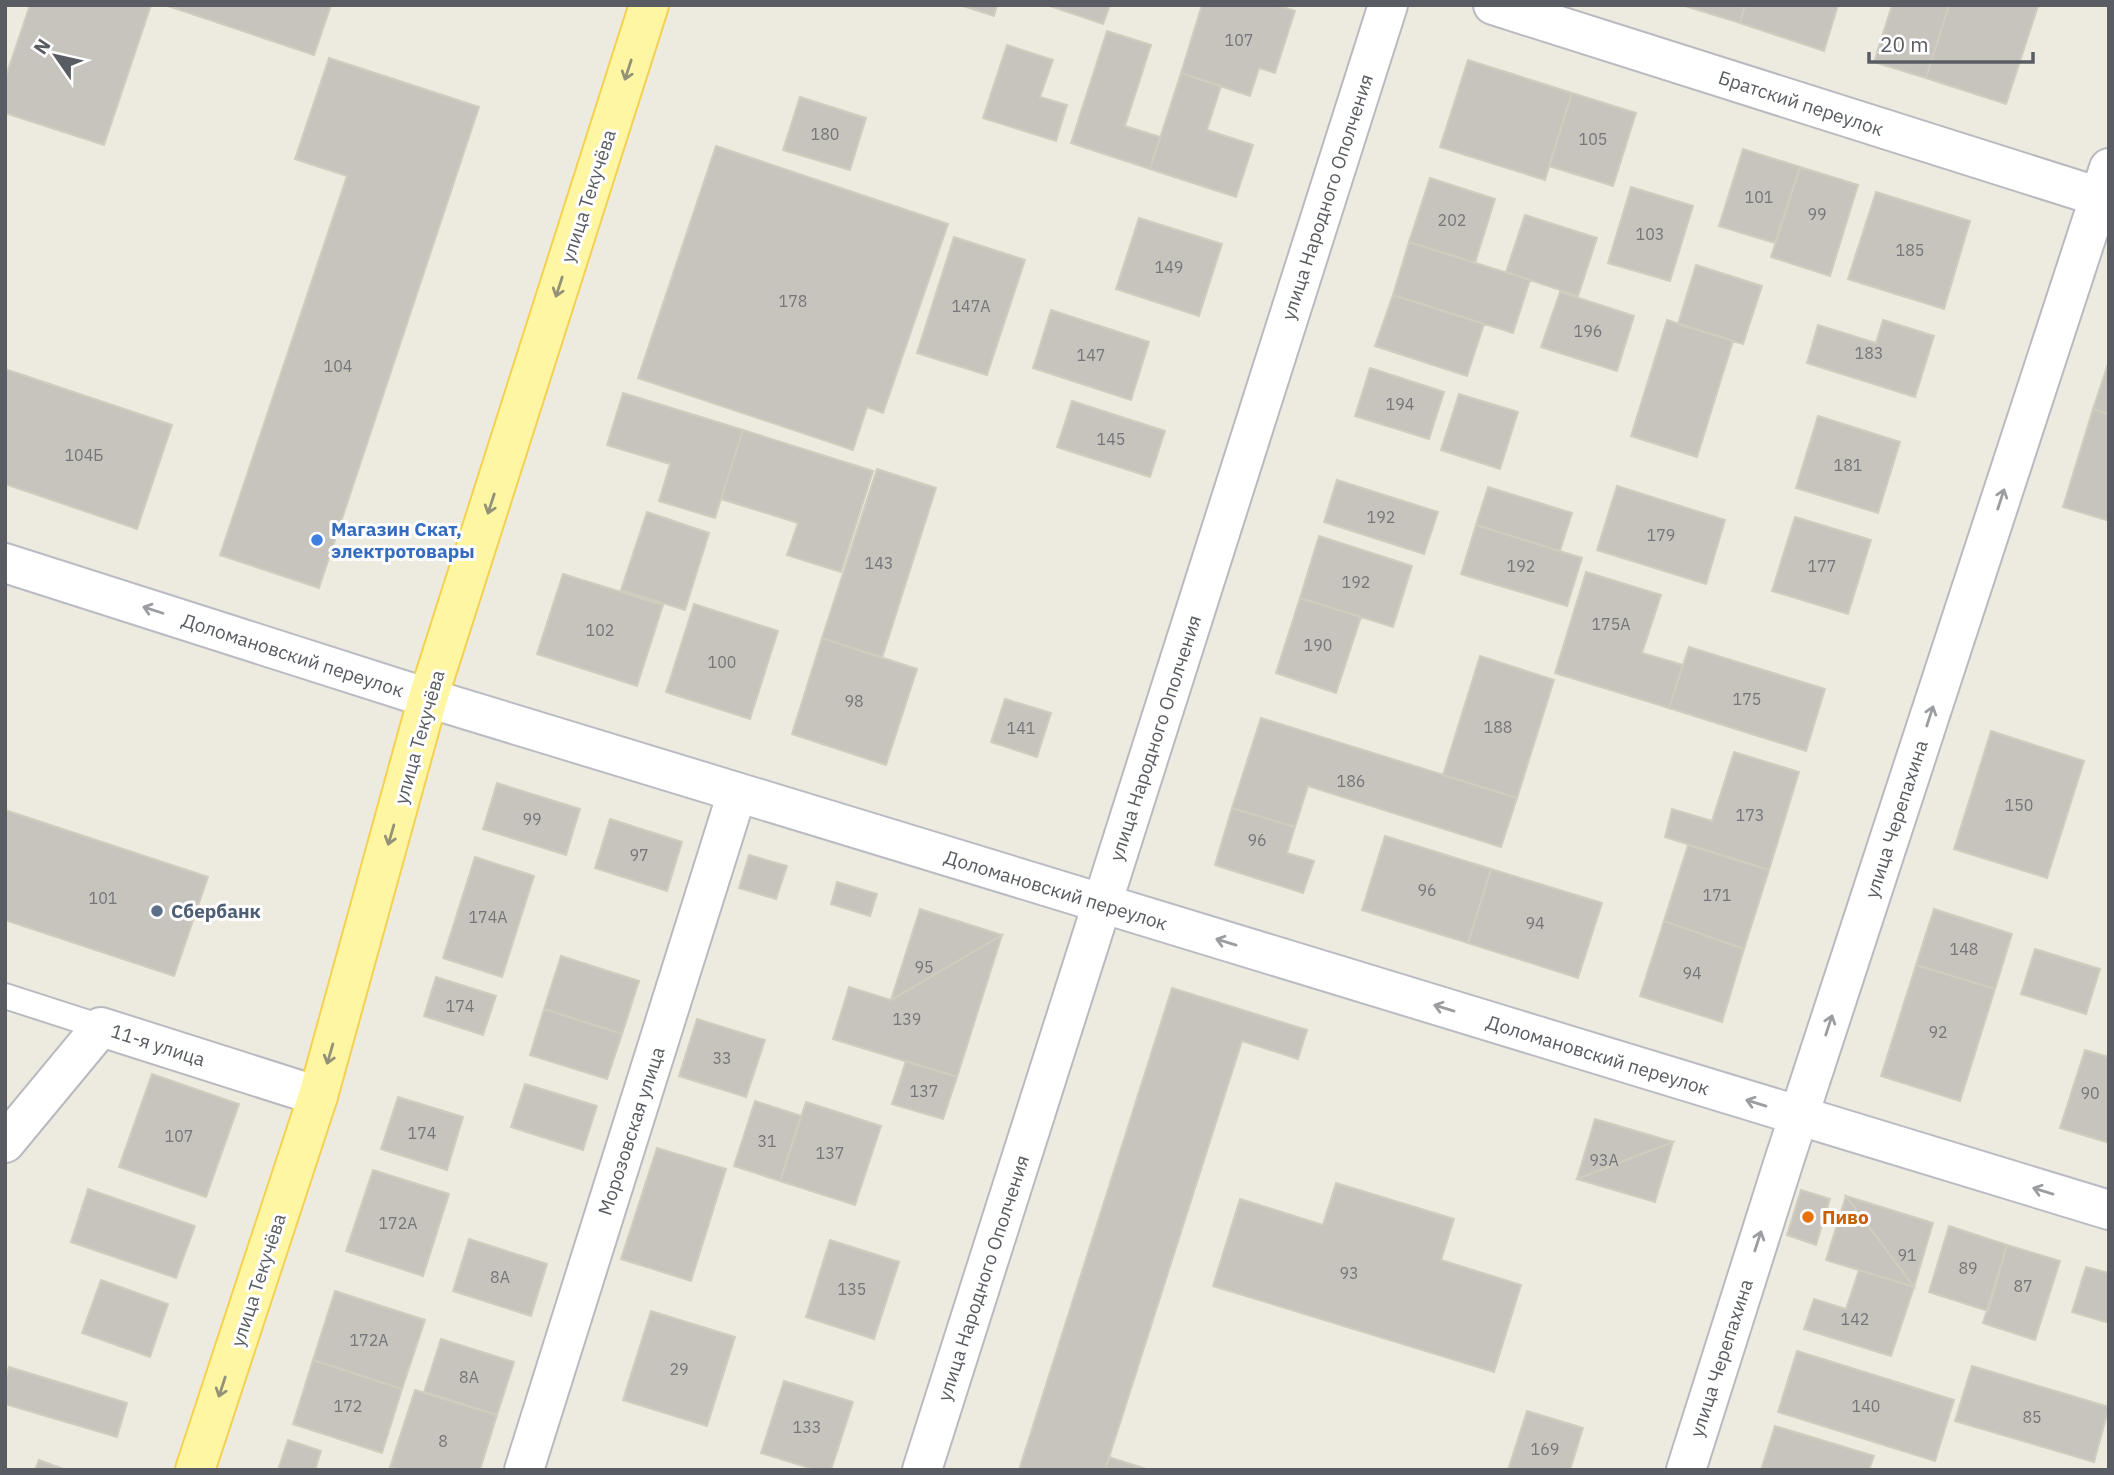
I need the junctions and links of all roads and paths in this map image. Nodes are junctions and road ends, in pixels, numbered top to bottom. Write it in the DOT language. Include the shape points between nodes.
graph roads {
  1 [pos="649,5"];
  2 [pos="1388,5"];
  3 [pos="1493,5"];
  4 [pos="2106,189"];
  5 [pos="5,562"];
  6 [pos="428,698"];
  7 [pos="737,793"];
  8 [pos="1102,904"];
  9 [pos="5,996"];
  10 [pos="101,1027"];
  11 [pos="318,1096"];
  12 [pos="1799,1116"];
  13 [pos="5,1143"];
  14 [pos="2109,1210"];
  15 [pos="195,1470"];
  16 [pos="524,1470"];
  17 [pos="922,1470"];
  18 [pos="1686,1470"];
  1 -- 6 [label="main road, улица Текучёва, one-way"];
  2 -- 8 [label="street, улица Народного Ополчения"];
  3 -- 4 [label="street, Братский переулок"];
  12 -- 4 [label="street, улица Черепахина, one-way"];
  6 -- 5 [label="street, Доломановский переулок, one-way"];
  6 -- 7 [label="street, Доломановский переулок"];
  6 -- 11 [label="main road, улица Текучёва, one-way"];
  7 -- 8 [label="street, Доломановский переулок"];
  7 -- 16 [label="street, Морозовская улица"];
  12 -- 8 [label="street, Доломановский переулок, one-way"];
  8 -- 17 [label="street, улица Народного Ополчения"];
  9 -- 10 [label="lane"];
  10 -- 11 [label="street, 11-я улица"];
  10 -- 13 [label="street, 11-я улица"];
  11 -- 15 [label="main road, улица Текучёва, one-way"];
  14 -- 12 [label="street, Доломановский переулок, one-way"];
  18 -- 12 [label="street, улица Черепахина, one-way"];
}
